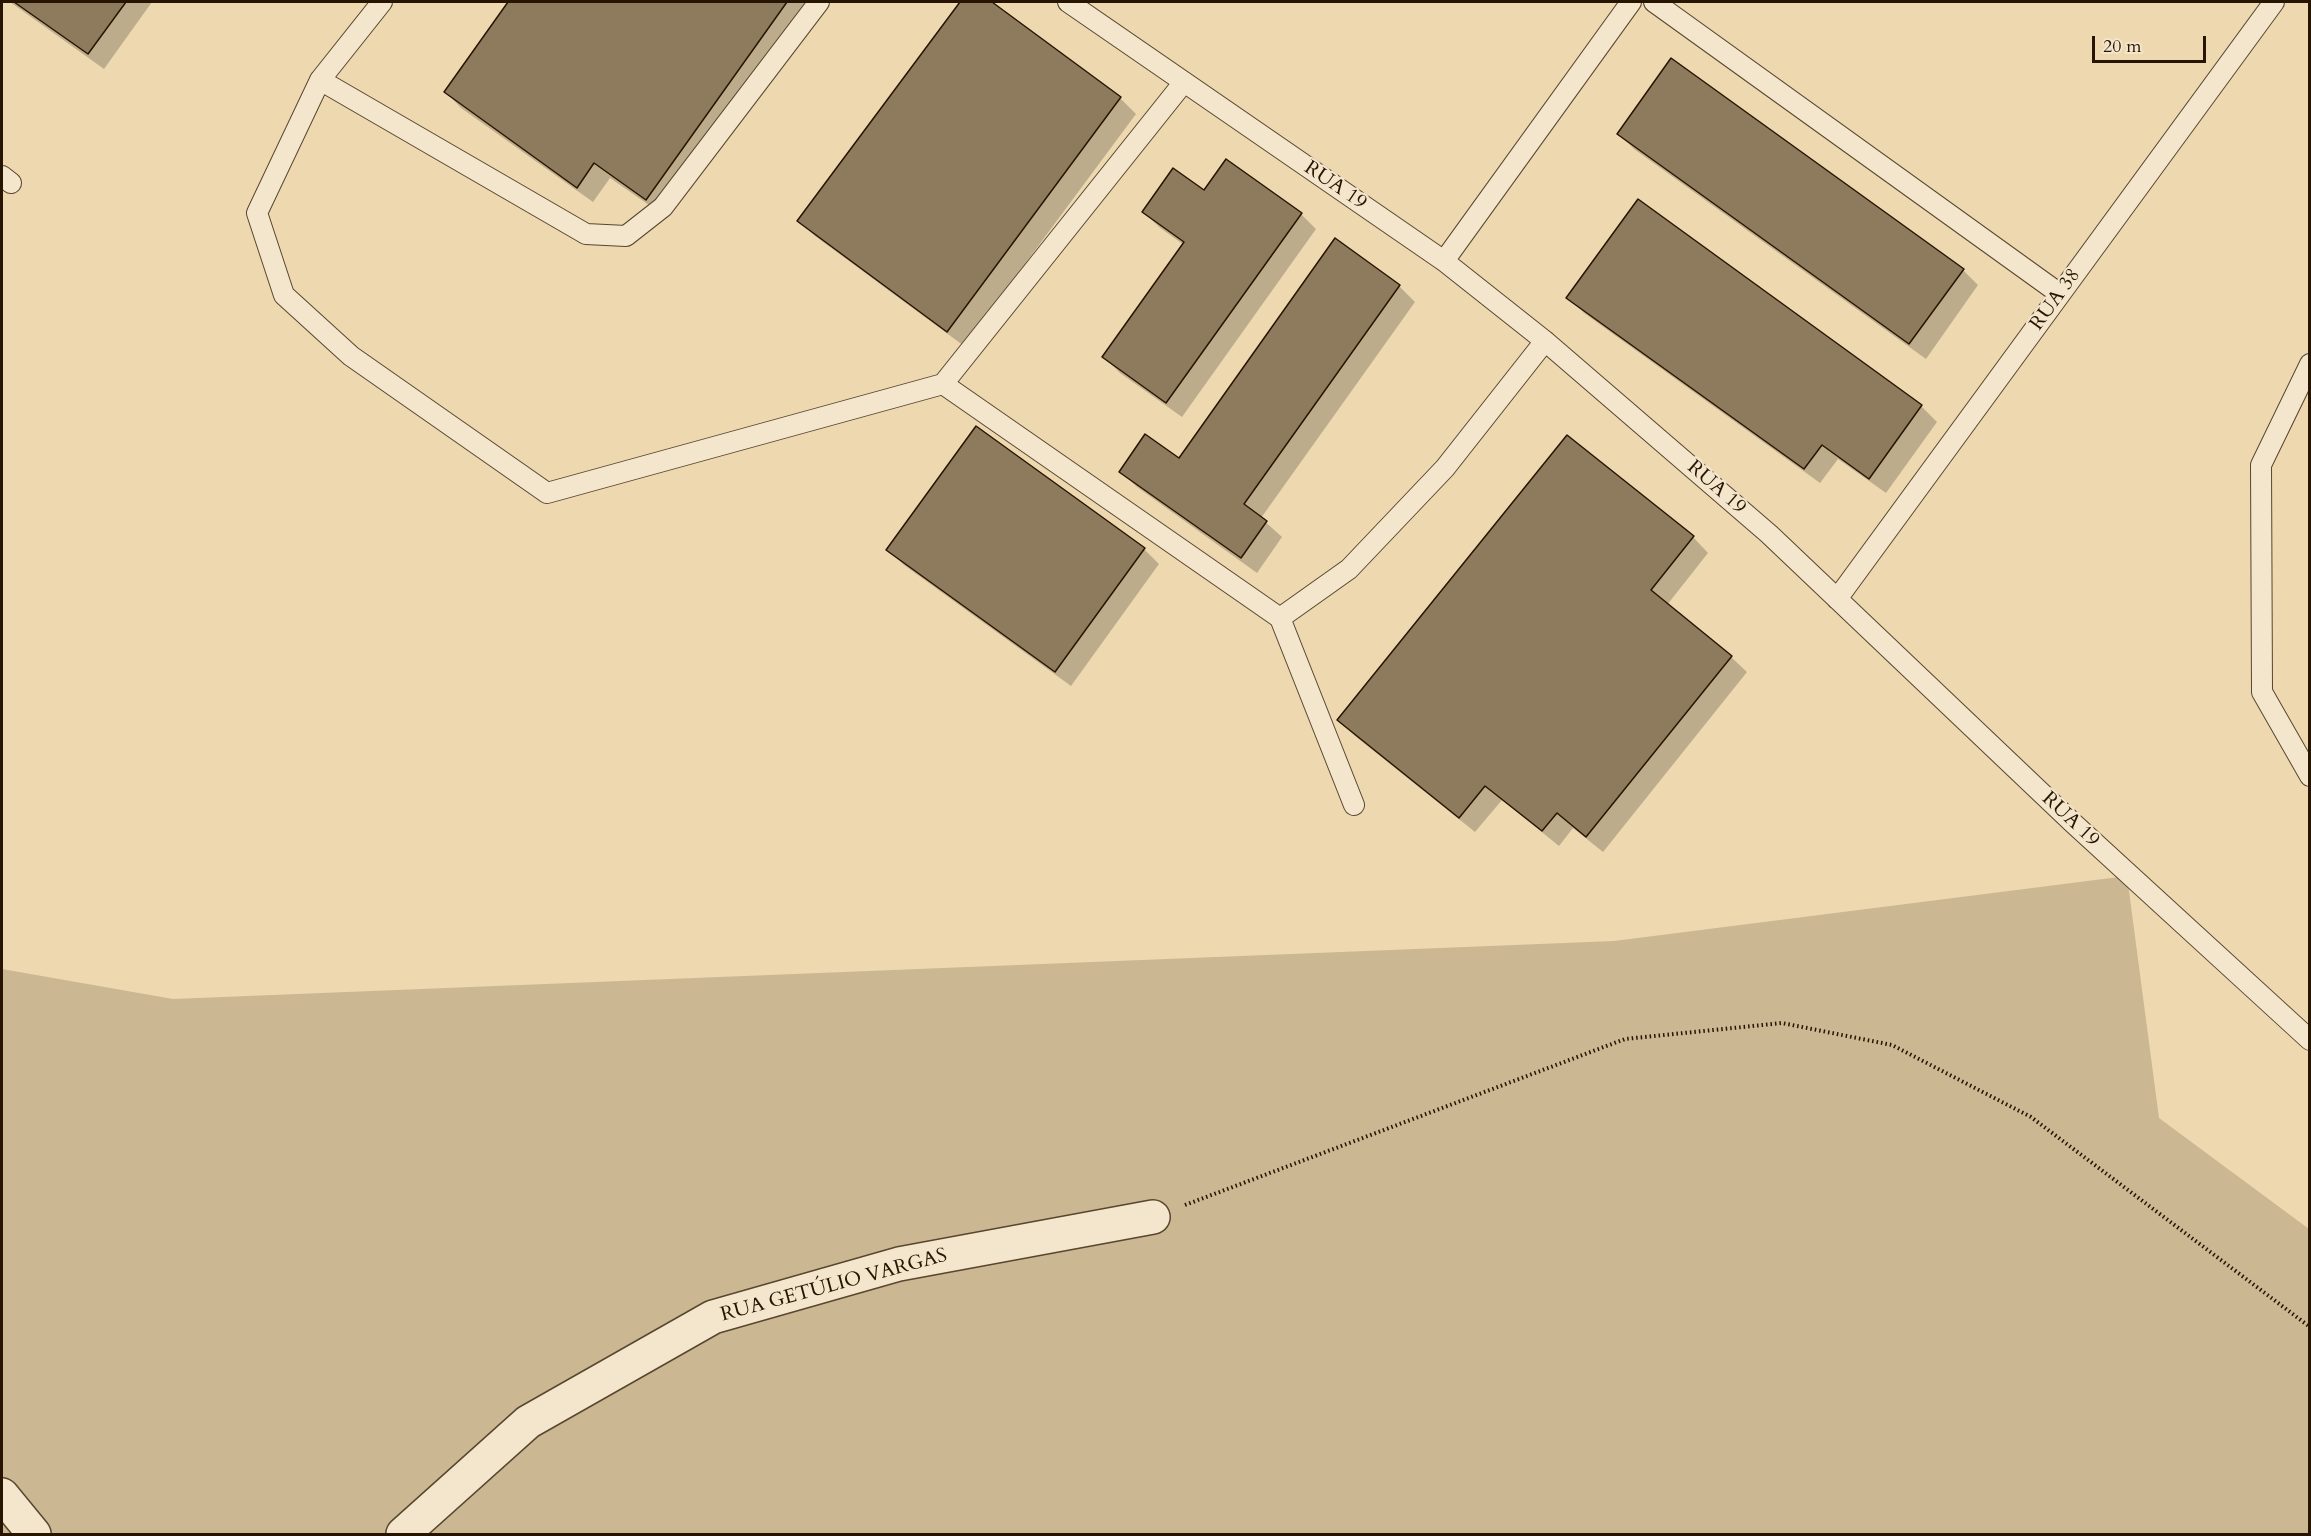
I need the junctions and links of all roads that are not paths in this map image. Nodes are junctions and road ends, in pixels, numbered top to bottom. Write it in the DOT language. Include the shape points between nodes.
graph roads {
  1 [pos="382,2"];
  2 [pos="819,2"];
  3 [pos="1068,2"];
  4 [pos="1631,2"];
  5 [pos="1654,2"];
  6 [pos="2274,2"];
  7 [pos="320,80"];
  8 [pos="1184,82"];
  9 [pos="1444,261"];
  10 [pos="2060,294"];
  11 [pos="1545,341"];
  12 [pos="2310,363"];
  13 [pos="943,384"];
  14 [pos="1837,599"];
  15 [pos="1280,618"];
  16 [pos="2310,776"];
  17 [pos="1354,805"];
  18 [pos="2310,1040"];
  19 [pos="1153,1217"];
  20 [pos="2,1496"];
  21 [pos="34,1534"];
  22 [pos="403,1534"];
  1 -- 7 [label="lane"];
  2 -- 7 [label="lane" via="663,207 626,236 586,234"];
  3 -- 8 [label="lane, RUA 19"];
  4 -- 9 [label="lane"];
  5 -- 10 [label="lane"];
  6 -- 10 [label="lane, RUA 38"];
  7 -- 13 [label="lane" via="257,213 284,296 351,357 547,494"];
  8 -- 9 [label="lane, RUA 19"];
  8 -- 13 [label="lane"];
  9 -- 11 [label="lane, RUA 19"];
  10 -- 14 [label="lane, RUA 38"];
  11 -- 14 [label="lane, RUA 19" via="1769,534"];
  11 -- 15 [label="lane" via="1445,468 1349,569"];
  12 -- 16 [label="lane" via="2261,465 2261,477 2262,692"];
  13 -- 15 [label="lane"];
  14 -- 18 [label="lane, RUA 19"];
  15 -- 17 [label="lane"];
  19 -- 22 [label="street, RUA GETÚLIO VARGAS" via="899,1264 713,1317 528,1422"];
  20 -- 21 [label="street"];
}
